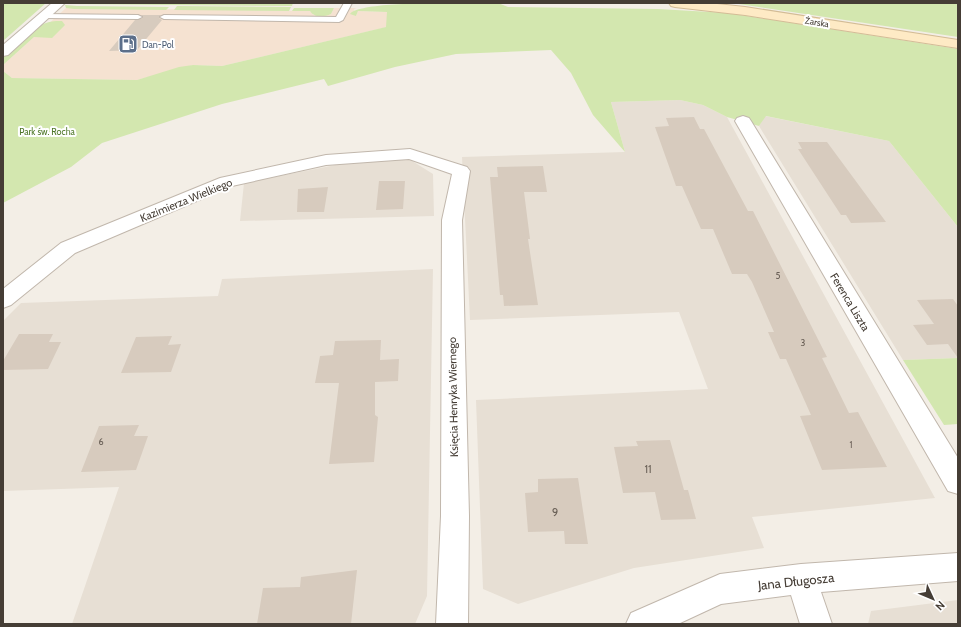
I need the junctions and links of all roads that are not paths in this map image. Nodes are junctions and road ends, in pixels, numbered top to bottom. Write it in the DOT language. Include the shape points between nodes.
graph roads {
  1 [pos="59,3"];
  2 [pos="348,3"];
  3 [pos="675,3"];
  4 [pos="45,16"];
  5 [pos="138,17"];
  6 [pos="164,17"];
  7 [pos="958,44"];
  8 [pos="3,52"];
  9 [pos="743,121"];
  10 [pos="460,171"];
  11 [pos="3,300"];
  12 [pos="958,482"];
  13 [pos="958,567"];
  14 [pos="801,579"];
  15 [pos="452,624"];
  16 [pos="642,624"];
  17 [pos="816,624"];
  1 -- 4 [label="street"];
  2 -- 6 [label="lane" via="339,20"];
  3 -- 7 [label="street, Żarska" via="745,11"];
  4 -- 5 [label="lane"];
  4 -- 8 [label="street"];
  9 -- 12 [label="street, Ferenca Liszta"];
  10 -- 11 [label="street, Kazimierza Wielkiego" via="410,154 326,160 226,182 68,248"];
  10 -- 15 [label="street, Księcia Henryka Wiernego" via="452,220 455,516"];
  13 -- 14 [label="street, Jana Długosza"];
  14 -- 16 [label="street, Jana Długosza" via="720,589"];
  14 -- 17 [label="street"];
}
